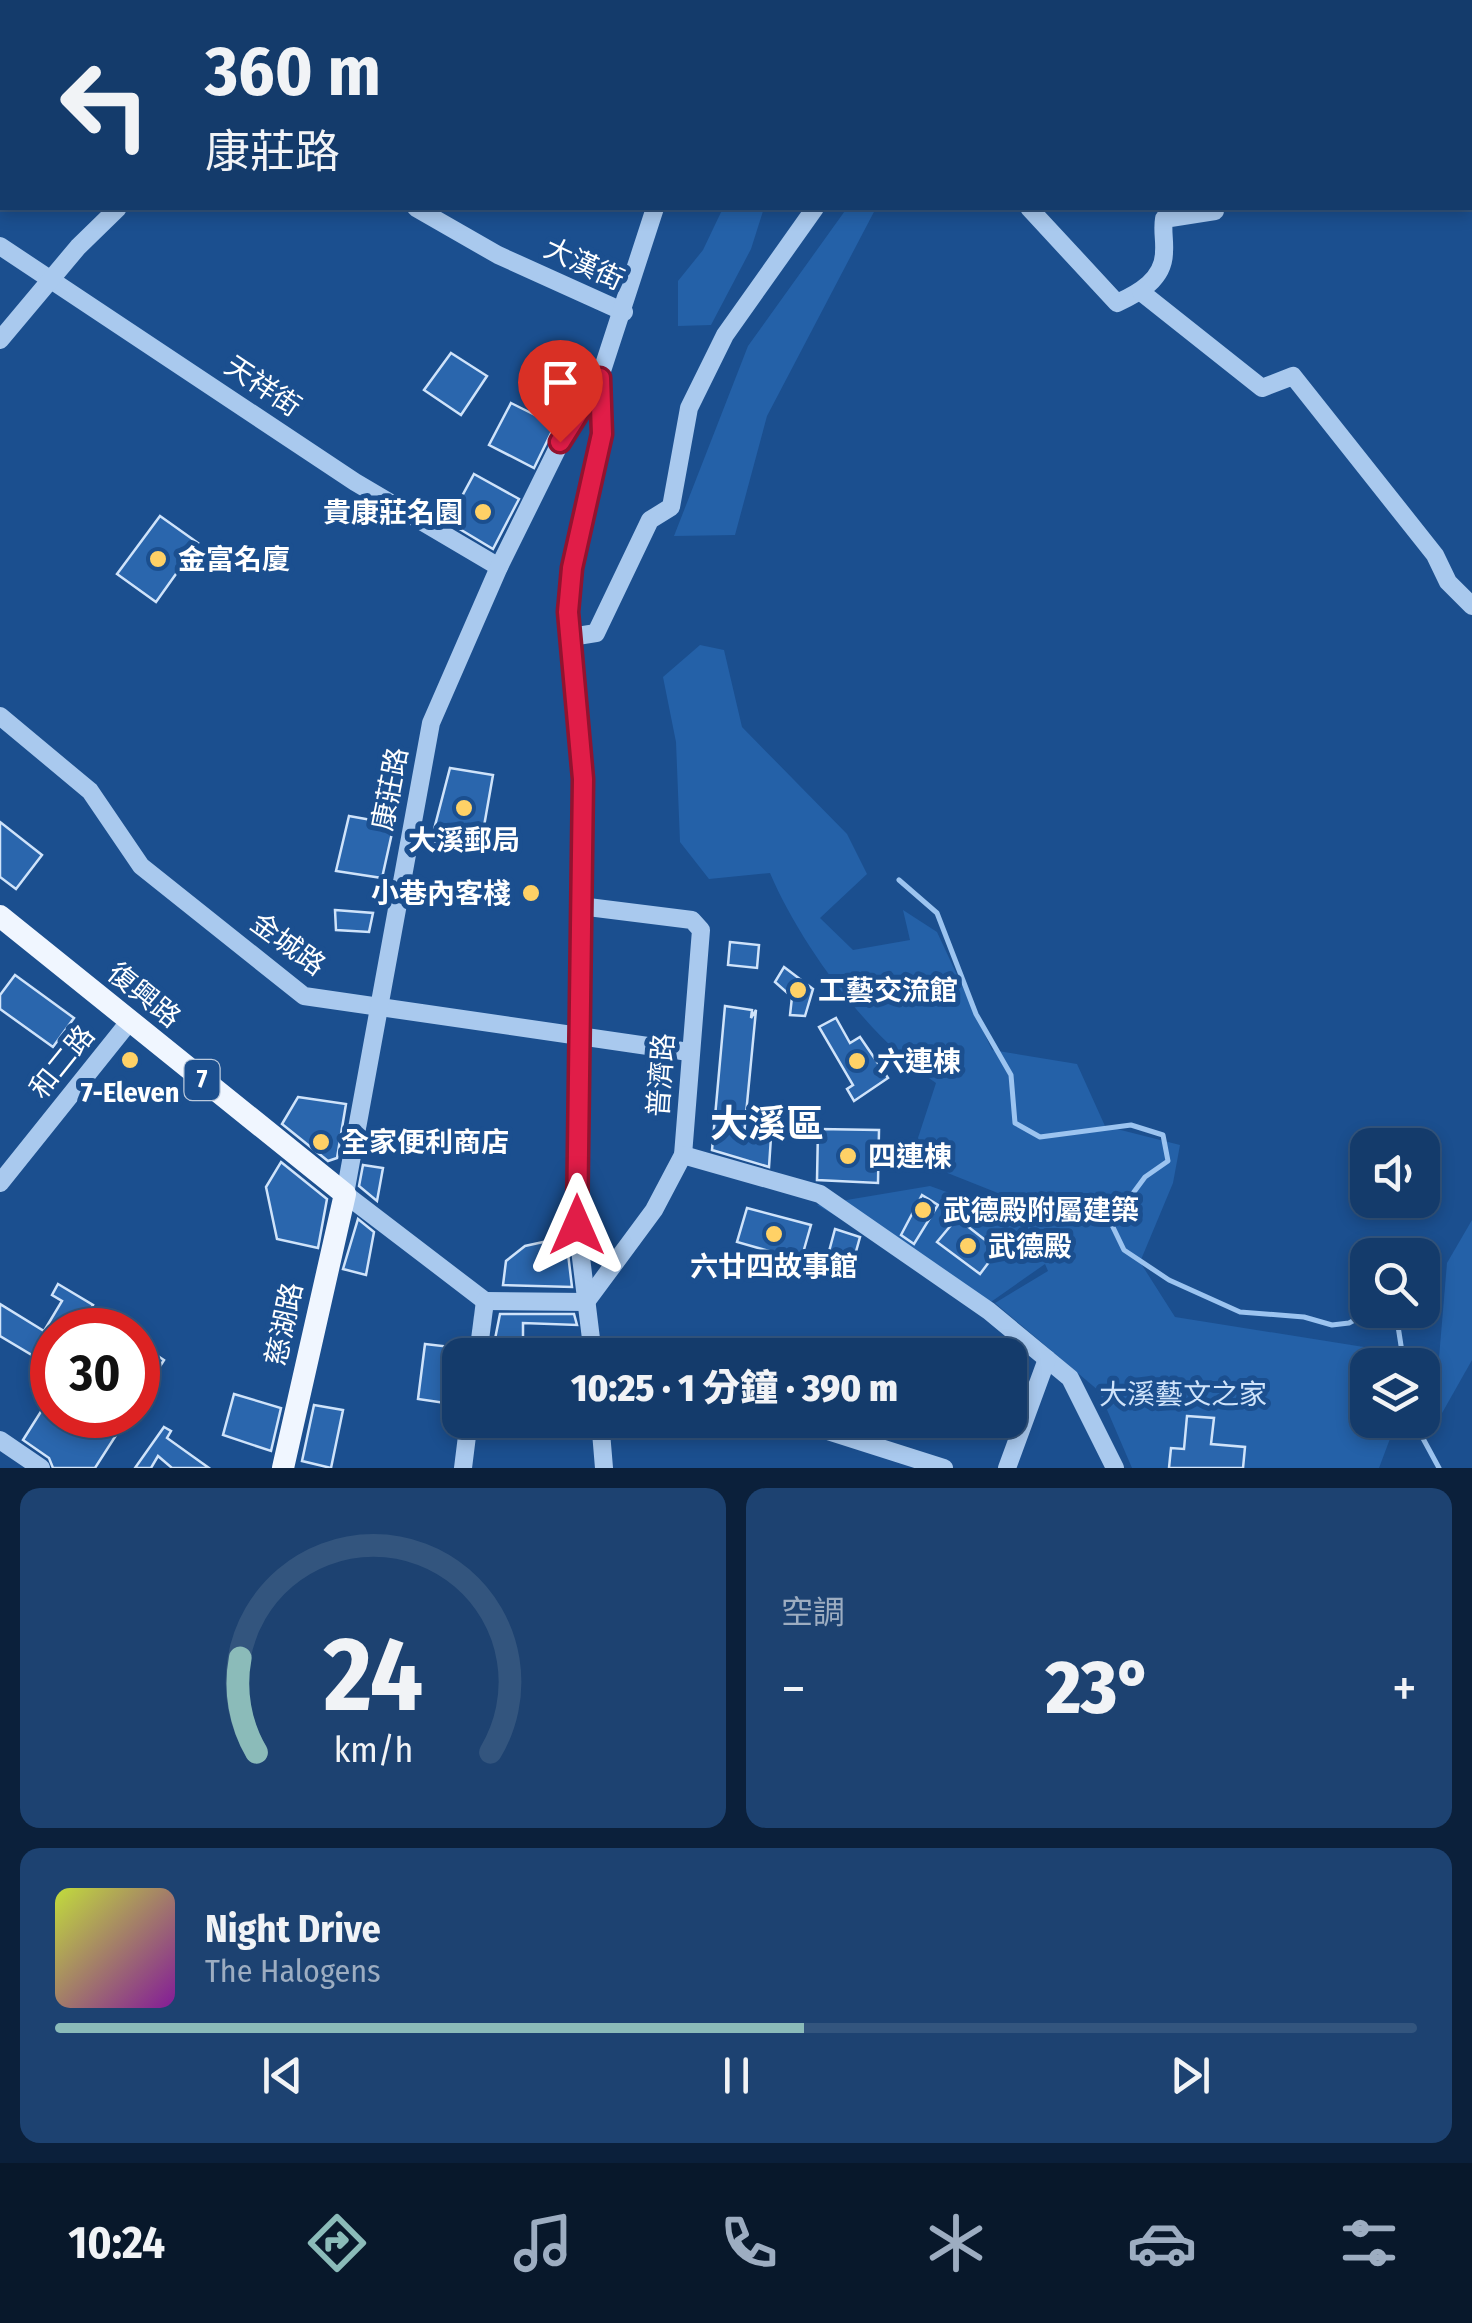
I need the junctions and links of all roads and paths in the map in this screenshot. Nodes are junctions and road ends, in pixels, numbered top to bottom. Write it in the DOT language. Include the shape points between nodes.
graph roads {
  1 [pos="116,210"];
  2 [pos="419,210"];
  3 [pos="654,210"];
  4 [pos="813,210"];
  5 [pos="1031,210"];
  6 [pos="1215,212"];
  7 [pos="0,246"];
  8 [pos="48,280"];
  9 [pos="1141,292"];
  10 [pos="624,312"];
  11 [pos="0,340"];
  12 [pos="600,378"];
  13 [pos="499,567"];
  14 [pos="1472,606"];
  15 [pos="571,637"];
  16 [pos="0,716"];
  17 [pos="580,906"];
  18 [pos="0,916"];
  19 [pos="377,1009"];
  20 [pos="129,1022"];
  21 [pos="578,1036"];
  22 [pos="690,1052"];
  23 [pos="682,1156"];
  24 [pos="0,1183"];
  25 [pos="346,1194"];
  26 [pos="485,1301"];
  27 [pos="586,1302"];
  28 [pos="480,1338"];
  29 [pos="591,1338"];
  30 [pos="1046,1359"];
  31 [pos="467,1438"];
  32 [pos="602,1438"];
  33 [pos="850,1438"];
  34 [pos="0,1440"];
  35 [pos="41,1468"];
  36 [pos="283,1468"];
  37 [pos="463,1468"];
  38 [pos="604,1468"];
  39 [pos="944,1468"];
  40 [pos="1007,1468"];
  41 [pos="1116,1468"];
  1 -- 8 [label="street"];
  2 -- 10 [label="street, 大漢街"];
  3 -- 10 [label="street, 康莊路"];
  4 -- 15 [label="street" via="725,335 689,408 670,508 650,520 596,633"];
  5 -- 9 [label="street" via="1117,303"];
  6 -- 9 [label="street" via="1164,219 1160,272"];
  7 -- 8 [label="street, 天祥街"];
  8 -- 11 [label="street"];
  8 -- 13 [label="street, 天祥街" via="370,491"];
  9 -- 14 [label="street" via="1262,388 1293,376"];
  10 -- 12 [label="street, 康莊路"];
  12 -- 13 [label="street, 康莊路" via="576,411"];
  12 -- 15 [label="street" via="602,434 572,568"];
  13 -- 19 [label="street, 康莊路" via="430,722"];
  15 -- 17 [label="street" via="583,779"];
  16 -- 19 [label="street, 金城路" via="90,791 141,866 280,978 304,996"];
  17 -- 21 [label="street"];
  17 -- 22 [label="street, 普濟路" via="692,920 701,930"];
  18 -- 20 [label="main road, 復興路 / 7"];
  19 -- 21 [label="street, 金城路"];
  19 -- 25 [label="street, 康莊路"];
  20 -- 24 [label="street, 和二路"];
  20 -- 25 [label="main road, 復興路 / 7"];
  21 -- 22 [label="street, 金城路"];
  21 -- 27 [label="street" via="577,1225"];
  22 -- 23 [label="street, 普濟路"];
  23 -- 27 [label="street" via="654,1210"];
  23 -- 30 [label="street, 普濟路" via="820,1194"];
  25 -- 26 [label="street"];
  25 -- 36 [label="main road, 慈湖路"];
  26 -- 27 [label="street"];
  26 -- 28 [label="street"];
  27 -- 29 [label="street"];
  30 -- 40 [label="street"];
  30 -- 41 [label="street, 普濟路" via="1070,1378"];
  31 -- 37 [label="street"];
  32 -- 38 [label="street"];
  33 -- 39 [label="street"];
  34 -- 35 [label="street"];
}
